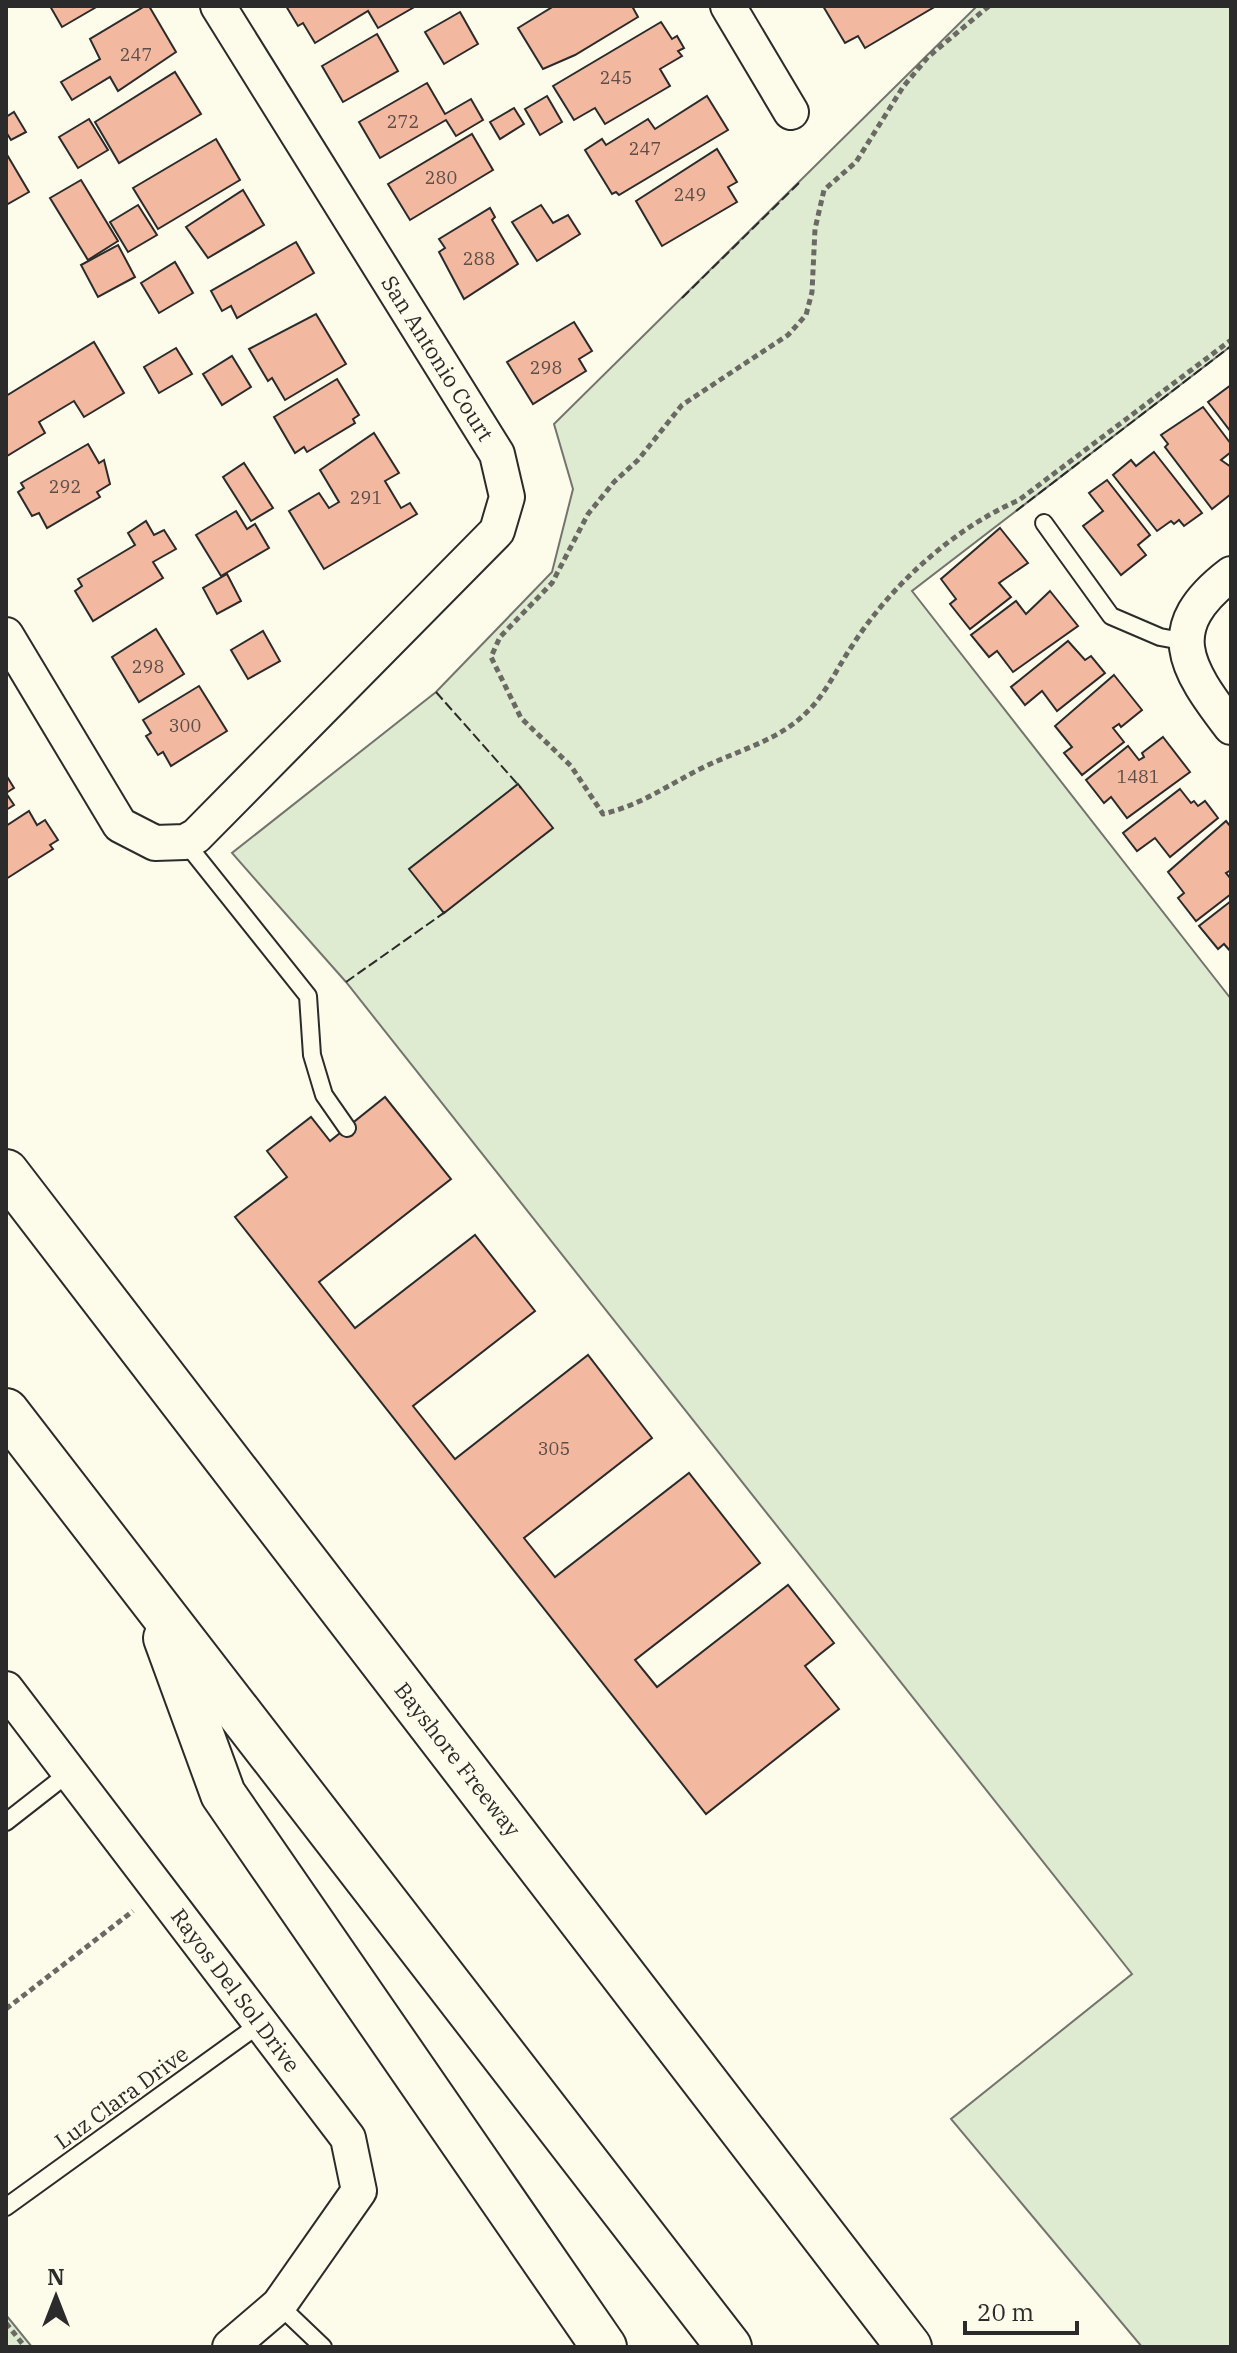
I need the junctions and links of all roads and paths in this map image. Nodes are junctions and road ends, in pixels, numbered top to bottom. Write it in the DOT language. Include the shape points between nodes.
graph roads {
  1 [pos="218,6"];
  2 [pos="728,6"];
  3 [pos="989,6"];
  4 [pos="791,112"];
  5 [pos="1231,340"];
  6 [pos="1044,523"];
  7 [pos="1231,574"];
  8 [pos="6,635"];
  9 [pos="1187,642"];
  10 [pos="1231,727"];
  11 [pos="185,842"];
  12 [pos="347,1128"];
  13 [pos="6,1172"];
  14 [pos="6,1411"];
  15 [pos="155,1607"];
  16 [pos="6,1689"];
  17 [pos="70,1772"];
  18 [pos="6,1822"];
  19 [pos="159,1890"];
  20 [pos="6,2009"];
  21 [pos="261,2023"];
  22 [pos="6,2207"];
  23 [pos="279,2305"];
  24 [pos="6,2323"];
  25 [pos="25,2347"];
  26 [pos="230,2347"];
  27 [pos="323,2347"];
  28 [pos="604,2347"];
  29 [pos="729,2347"];
  30 [pos="909,2347"];
  1 -- 11 [label="street, San Antonio Court" via="497,454 507,497 497,531"];
  2 -- 4 [label="street"];
  3 -- 5 [label="path" via="928,57 856,162 824,190 806,315 788,335 682,405 588,514 552,583 500,637 491,657 521,718 571,766 603,814 632,807 788,730 826,691 862,632 955,537 1019,500"];
  6 -- 9 [label="lane" via="1111,616 1160,637"];
  7 -- 9 [label="street" via="1204,594 1190,616"];
  8 -- 11 [label="street" via="120,825 155,843"];
  9 -- 10 [label="street" via="1194,679"];
  11 -- 12 [label="lane" via="308,996 312,1055 324,1095"];
  13 -- 30 [label="highway, Bayshore Freeway"];
  14 -- 15 [label="highway"];
  15 -- 28 [label="highway" via="223,1794"];
  15 -- 29 [label="highway"];
  16 -- 17 [label="street, Rayos Del Sol Drive"];
  17 -- 18 [label="lane"];
  17 -- 19 [label="street, Rayos Del Sol Drive"];
  19 -- 20 [label="path"];
  19 -- 21 [label="street, Rayos Del Sol Drive"];
  21 -- 22 [label="lane, Luz Clara Drive"];
  21 -- 23 [label="street, Rayos Del Sol Drive" via="348,2138 359,2191"];
  23 -- 26 [label="street, Rayos Del Sol Drive"];
  23 -- 27 [label="lane"];
  24 -- 25 [label="path"];
}
